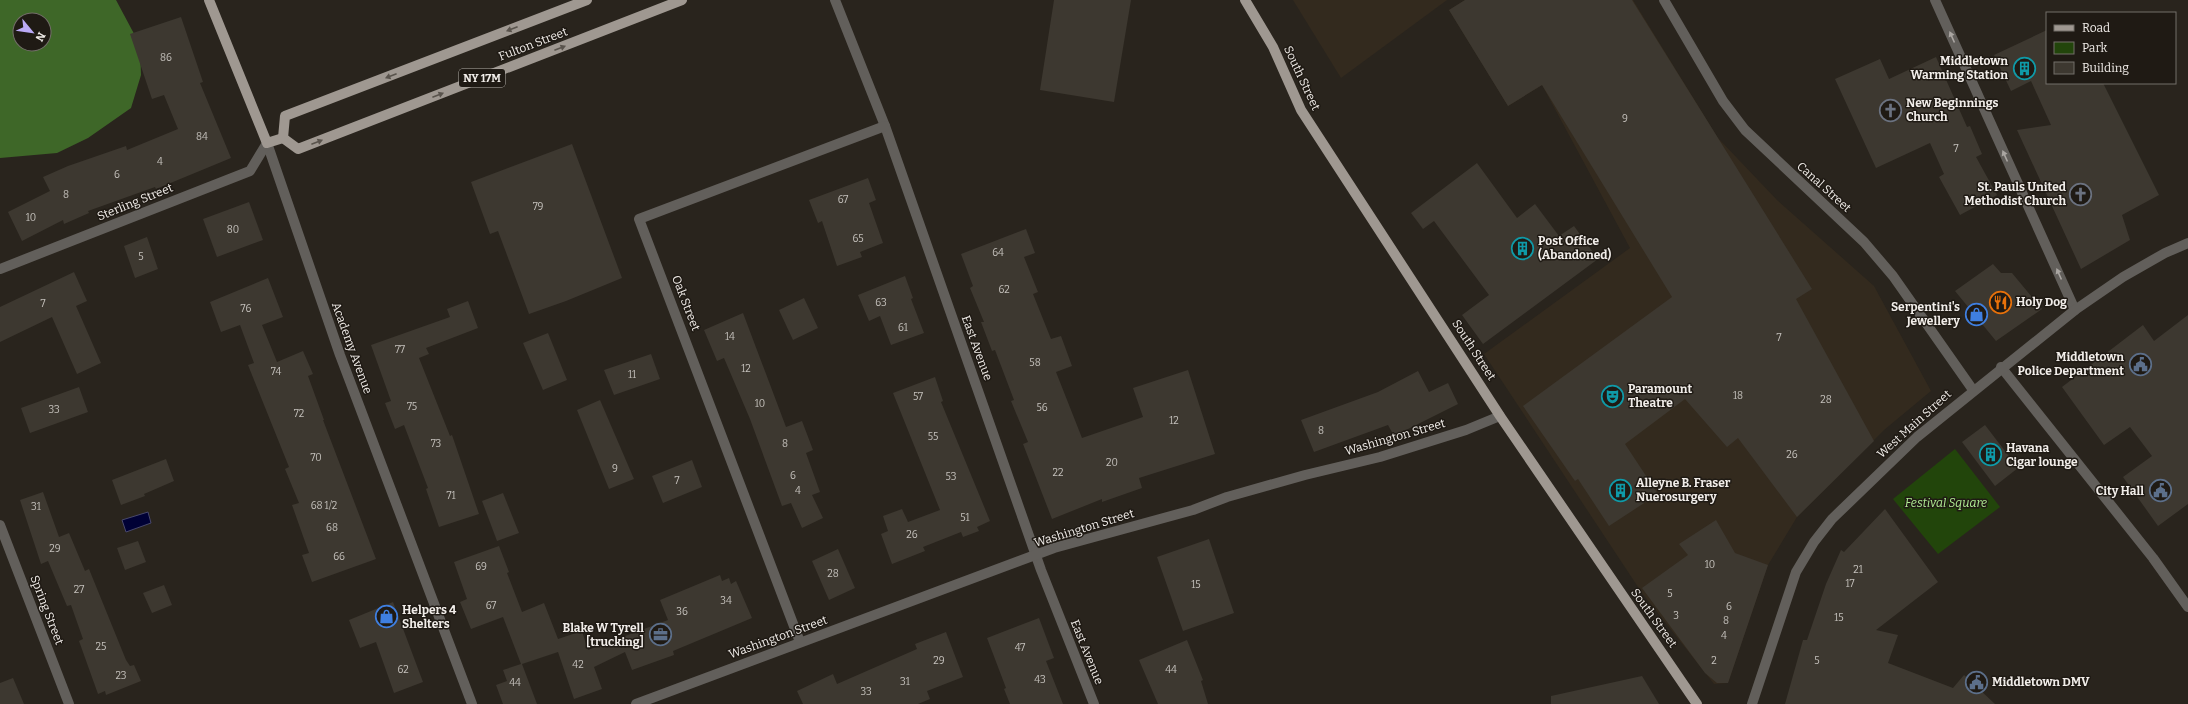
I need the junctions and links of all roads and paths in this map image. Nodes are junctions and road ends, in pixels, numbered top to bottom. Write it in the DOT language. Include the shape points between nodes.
graph roads {
  1 [pos="209,0"];
  2 [pos="588,0"];
  3 [pos="682,0"];
  4 [pos="835,0"];
  5 [pos="1245,0"];
  6 [pos="1664,0"];
  7 [pos="1935,0"];
  8 [pos="885,126"];
  9 [pos="283,138"];
  10 [pos="267,143"];
  11 [pos="2188,243"];
  12 [pos="0,269"];
  13 [pos="2075,310"];
  14 [pos="2001,367"];
  15 [pos="1973,390"];
  16 [pos="1500,416"];
  17 [pos="0,525"];
  18 [pos="1037,555"];
  19 [pos="2188,607"];
  20 [pos="800,642"];
  21 [pos="69,704"];
  22 [pos="472,704"];
  23 [pos="636,704"];
  24 [pos="1094,704"];
  25 [pos="1697,704"];
  26 [pos="1752,704"];
  1 -- 10 [label="main road, Academy Avenue"];
  2 -- 9 [label="main road, Fulton Street, one-way" via="285,116"];
  9 -- 3 [label="main road, Fulton Street / NY 17M, one-way" via="298,149"];
  4 -- 8 [label="street, East Avenue"];
  5 -- 16 [label="main road, South Street" via="1273,47 1301,110"];
  6 -- 15 [label="street, Canal Street" via="1722,101 1745,130 1864,242 1893,276"];
  13 -- 7 [label="street, one-way"];
  8 -- 18 [label="street, East Avenue"];
  8 -- 20 [label="street, Oak Street" via="640,219"];
  9 -- 10 [label="main road"];
  10 -- 12 [label="street, Sterling Street" via="250,171"];
  10 -- 22 [label="street, Academy Avenue" via="340,355"];
  11 -- 13 [label="street, West Main Street" via="2165,253"];
  13 -- 14 [label="street, West Main Street"];
  14 -- 15 [label="street, West Main Street"];
  14 -- 19 [label="street" via="2153,558"];
  15 -- 26 [label="street, West Main Street" via="1917,437 1832,519 1814,542 1796,572"];
  16 -- 18 [label="street, Washington Street" via="1466,430 1380,457 1227,497 1193,510 1054,548"];
  16 -- 25 [label="main road, South Street"];
  17 -- 21 [label="street, Spring Street"];
  18 -- 20 [label="street, Washington Street"];
  18 -- 24 [label="street, East Avenue"];
  20 -- 23 [label="street, Washington Street"];
}
